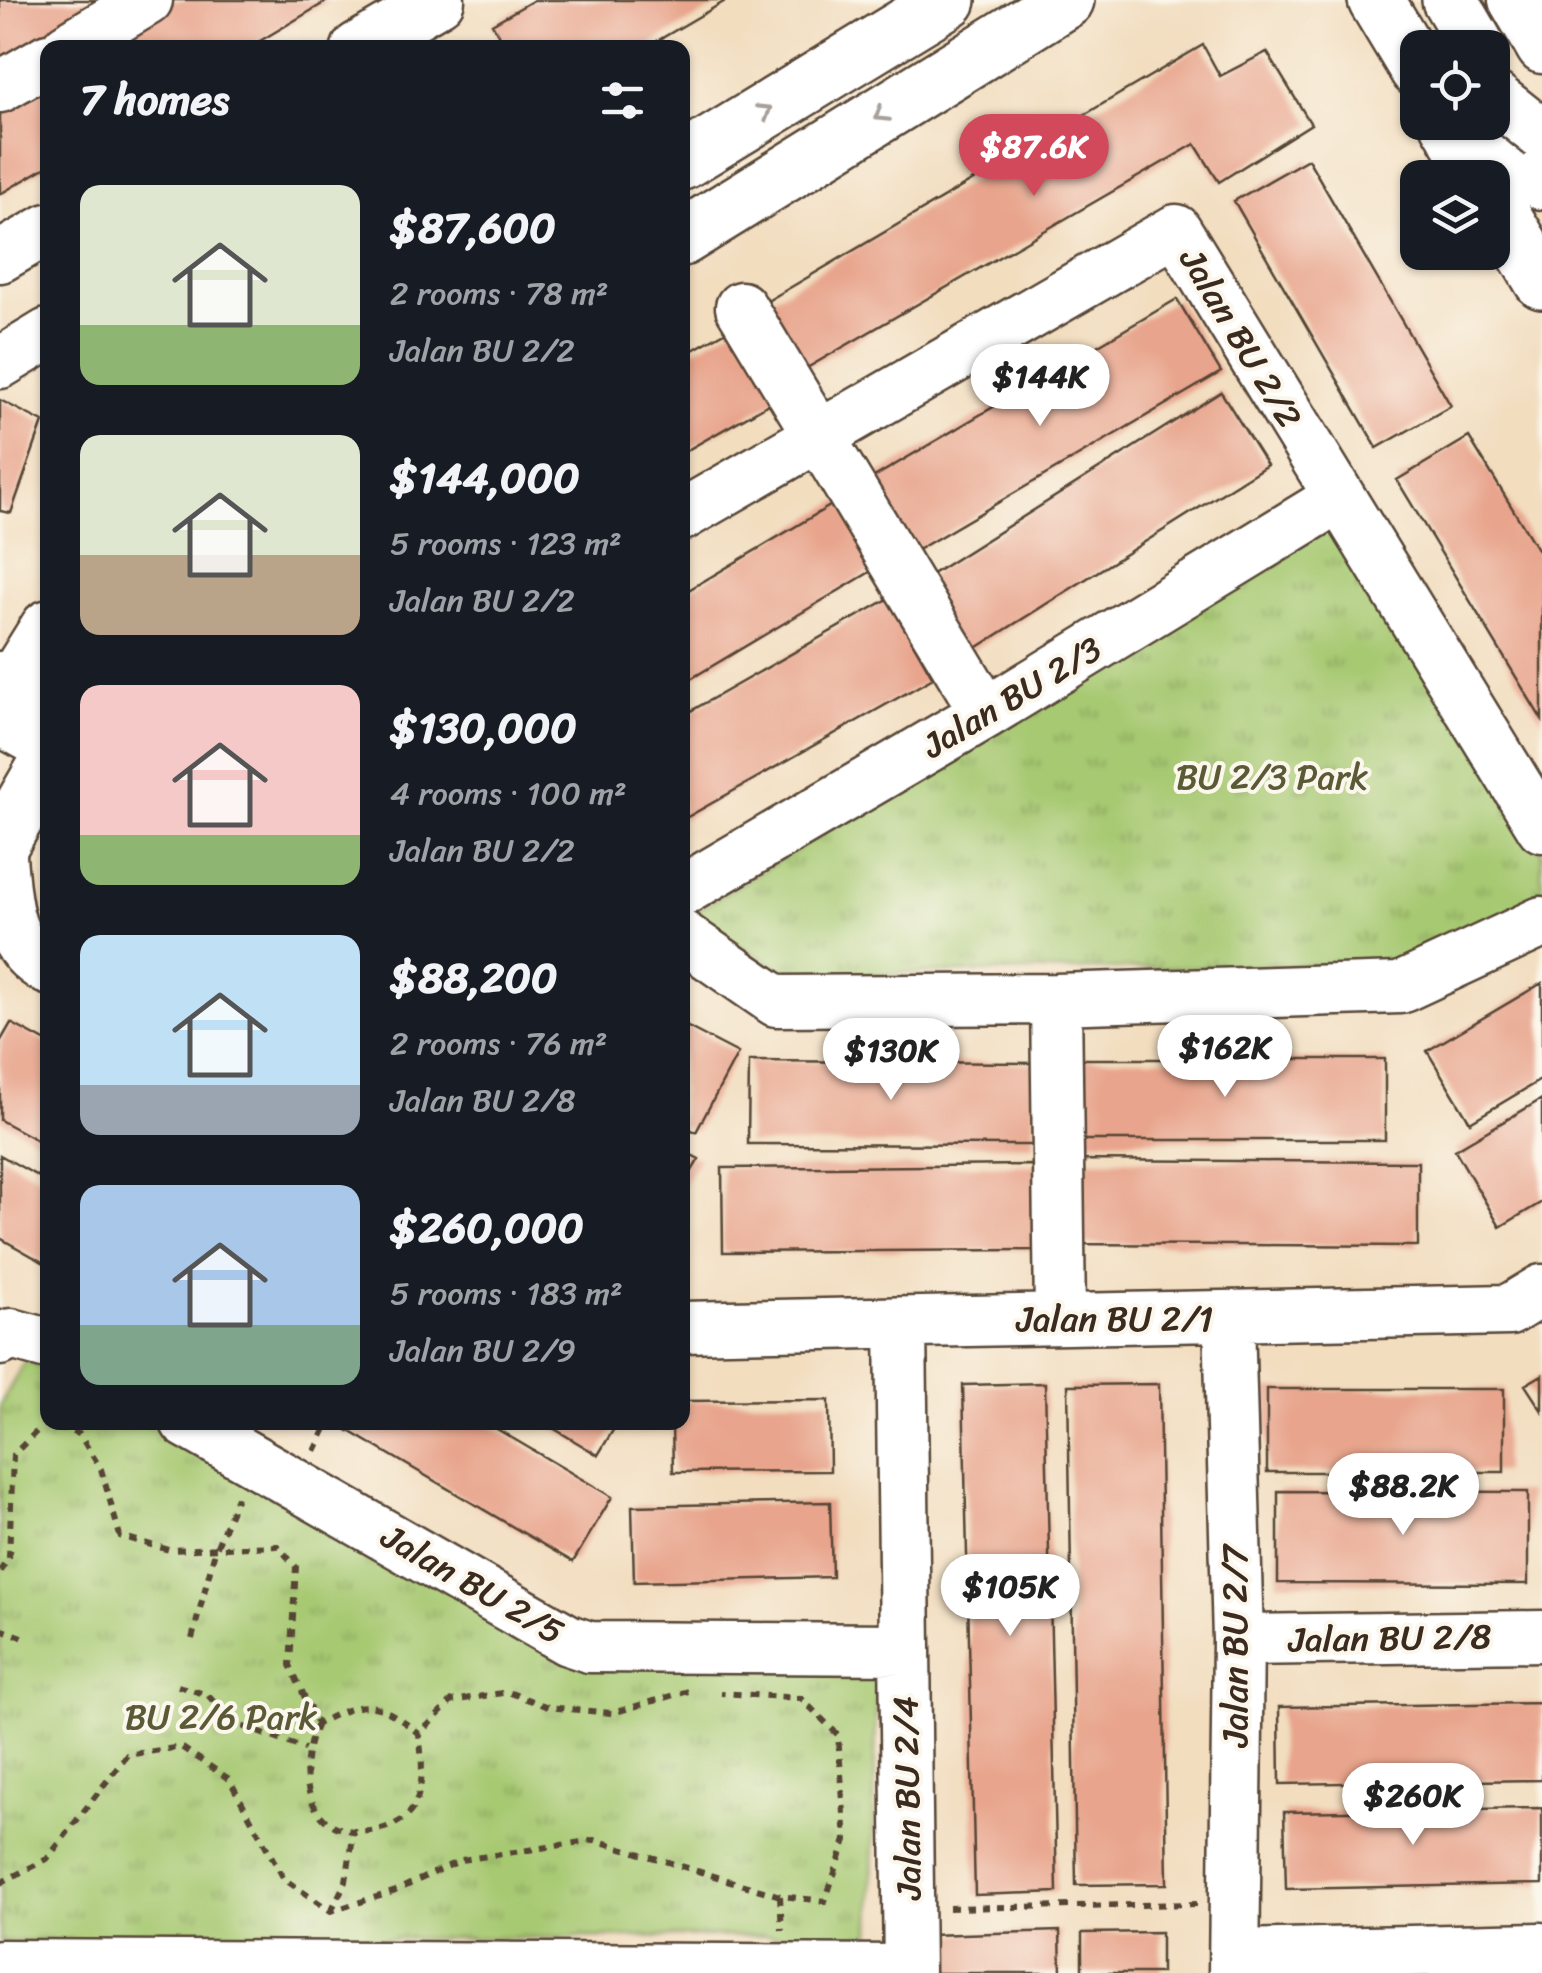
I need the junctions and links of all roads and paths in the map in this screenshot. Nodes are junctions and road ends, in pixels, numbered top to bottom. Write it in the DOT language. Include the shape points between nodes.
graph roads {
  1 [pos="147,0"];
  2 [pos="948,0"];
  3 [pos="1066,0"];
  4 [pos="1376,0"];
  5 [pos="1430,0"];
  6 [pos="1450,0"];
  7 [pos="1514,0"];
  8 [pos="414,6"];
  9 [pos="1448,30"];
  10 [pos="1468,30"];
  11 [pos="80,40"];
  12 [pos="369,40"];
  13 [pos="1400,40"];
  14 [pos="1542,48"];
  15 [pos="40,64"];
  16 [pos="0,87"];
  17 [pos="1510,116"];
  18 [pos="1510,123"];
  19 [pos="1542,135"];
  20 [pos="1510,138"];
  21 [pos="1542,151"];
  22 [pos="690,157"];
  23 [pos="1542,184"];
  24 [pos="1510,227"];
  25 [pos="690,233"];
  26 [pos="40,234"];
  27 [pos="0,257"];
  28 [pos="1542,281"];
  29 [pos="741,307"];
  30 [pos="40,339"];
  31 [pos="0,363"];
  32 [pos="816,435"];
  33 [pos="1338,498"];
  34 [pos="690,510"];
  35 [pos="40,643"];
  36 [pos="12,697"];
  37 [pos="986,713"];
  38 [pos="40,735"];
  39 [pos="40,776"];
  40 [pos="1542,827"];
  41 [pos="0,846"];
  42 [pos="690,886"];
  43 [pos="1542,922"];
  44 [pos="690,942"];
  45 [pos="24,962"];
  46 [pos="1056,999"];
  47 [pos="1542,1290"];
  48 [pos="1060,1317"];
  49 [pos="1229,1319"];
  50 [pos="900,1323"];
  51 [pos="690,1327"];
  52 [pos="0,1340"];
  53 [pos="40,1342"];
  54 [pos="40,1428"];
  55 [pos="65,1430"];
  56 [pos="200,1430"];
  57 [pos="252,1460"];
  58 [pos="215,1551"];
  59 [pos="0,1571"];
  60 [pos="0,1630"];
  61 [pos="1542,1636"];
  62 [pos="28,1638"];
  63 [pos="192,1638"];
  64 [pos="1238,1640"];
  65 [pos="905,1650"];
  66 [pos="178,1686"];
  67 [pos="317,1724"];
  68 [pos="419,1734"];
  69 [pos="305,1749"];
  70 [pos="354,1832"];
  71 [pos="0,1883"];
  72 [pos="1234,1904"];
  73 [pos="908,1908"];
  74 [pos="331,1911"];
  75 [pos="1542,1948"];
  76 [pos="1234,1964"];
  77 [pos="0,1965"];
  78 [pos="909,1971"];
  1 -- 11 [label="street"];
  22 -- 2 [label="main road, one-way"];
  3 -- 25 [label="main road, one-way"];
  4 -- 13 [label="main road"];
  5 -- 9 [label="street"];
  6 -- 10 [label="main road"];
  7 -- 14 [label="street"];
  8 -- 12 [label="street"];
  15 -- 16 [label="street"];
  17 -- 19 [label="street, bridge"];
  18 -- 21 [label="main road"];
  20 -- 23 [label="street"];
  24 -- 28 [label="main road"];
  26 -- 27 [label="street"];
  29 -- 32 [label="street"];
  30 -- 31 [label="street"];
  32 -- 33 [label="street, Jalan BU 2/2" via="1176,230"];
  32 -- 34 [label="street, Jalan BU 2/2"];
  32 -- 37 [label="street"];
  33 -- 37 [label="street, Jalan BU 2/3"];
  33 -- 40 [label="street, Jalan BU 2/2"];
  35 -- 36 [label="main road"];
  36 -- 38 [label="street"];
  37 -- 42 [label="street, Jalan BU 2/3"];
  39 -- 41 [label="main road"];
  41 -- 45 [label="street" via="6,903"];
  43 -- 46 [label="street" via="1400,988"];
  44 -- 46 [label="street" via="776,1001"];
  46 -- 48 [label="street"];
  47 -- 49 [label="street, Jalan BU 2/1" via="1509,1310"];
  48 -- 49 [label="street, Jalan BU 2/1"];
  48 -- 50 [label="street, Jalan BU 2/1"];
  49 -- 64 [label="street, Jalan BU 2/7"];
  50 -- 51 [label="street, Jalan BU 2/1"];
  50 -- 65 [label="street, Jalan BU 2/4"];
  52 -- 53 [label="street" via="11,1334"];
  54 -- 59 [label="path" via="12,1455 9,1558"];
  55 -- 58 [label="path" via="79,1434 101,1469 120,1536 169,1550"];
  56 -- 57 [label="street, Jalan BU 2/5"];
  57 -- 58 [label="path"];
  57 -- 65 [label="street, Jalan BU 2/5" via="589,1647"];
  58 -- 63 [label="path"];
  58 -- 67 [label="path" via="278,1546 296,1567 290,1665"];
  60 -- 62 [label="path"];
  61 -- 64 [label="street, Jalan BU 2/8"];
  64 -- 72 [label="street, Jalan BU 2/7"];
  65 -- 73 [label="street, Jalan BU 2/4"];
  66 -- 69 [label="path" via="208,1695 230,1722"];
  67 -- 68 [label="path" via="353,1705 391,1711"];
  67 -- 69 [label="path"];
  68 -- 70 [label="path" via="423,1774 414,1808 394,1826"];
  68 -- 74 [label="path" via="452,1701 508,1692 548,1707 612,1712 688,1691 801,1698 838,1736 846,1840 825,1901 780,1896 595,1840 461,1860"];
  69 -- 70 [label="path" via="308,1789 325,1820"];
  70 -- 74 [label="path" via="346,1881"];
  71 -- 74 [label="path" via="46,1859 127,1756 181,1748 229,1779 284,1879"];
  72 -- 73 [label="path"];
  72 -- 76 [label="street, Jalan BU 2/7"];
  73 -- 78 [label="street, Jalan BU 2/4"];
  75 -- 76 [label="street"];
  77 -- 78 [label="street"];
}
